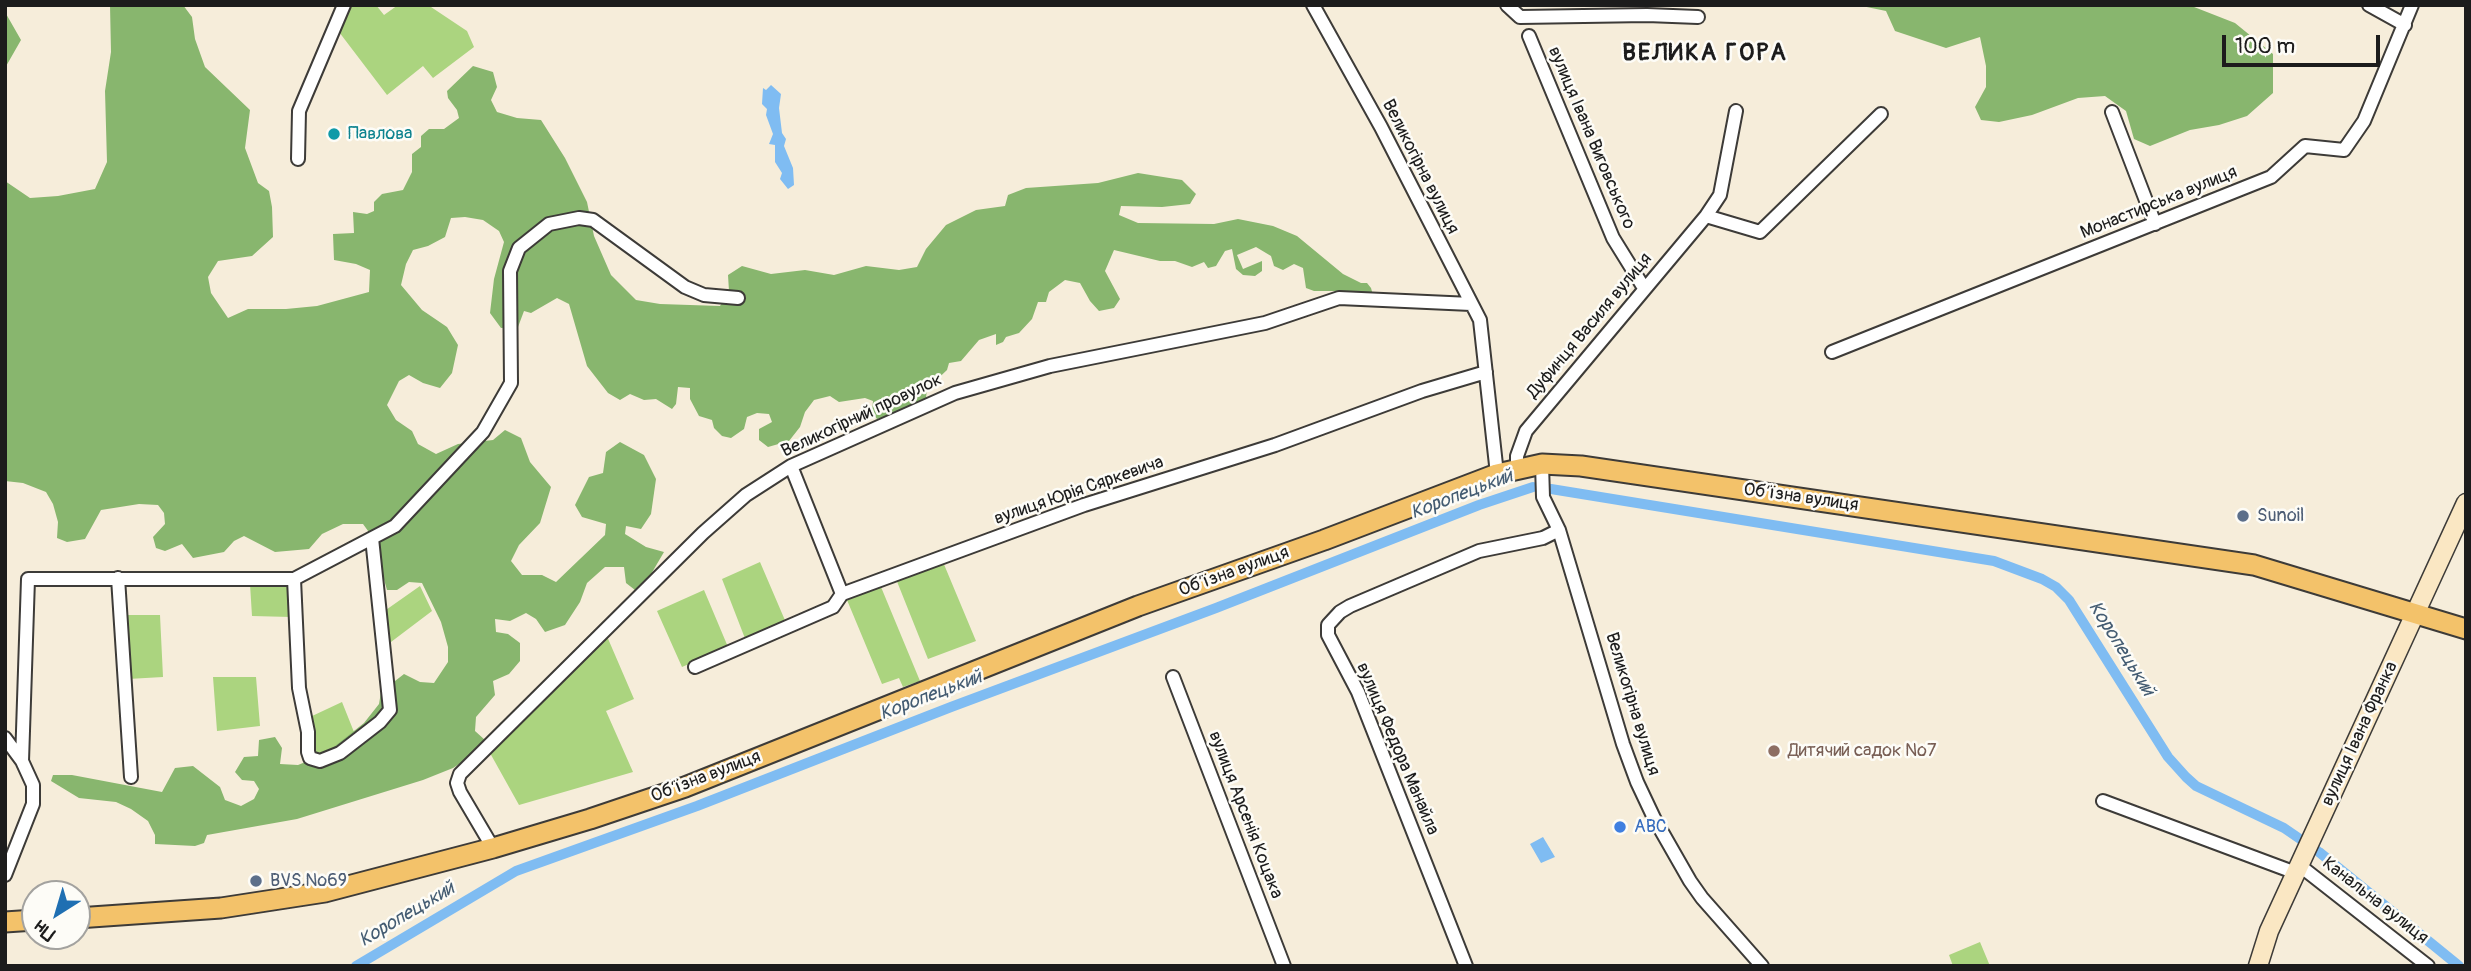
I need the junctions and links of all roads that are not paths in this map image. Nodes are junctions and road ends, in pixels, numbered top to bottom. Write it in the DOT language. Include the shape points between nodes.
graph roads {
  1 [pos="344,5"];
  2 [pos="1313,5"];
  3 [pos="1507,5"];
  4 [pos="2369,5"];
  5 [pos="2412,5"];
  6 [pos="1698,17"];
  7 [pos="2405,24"];
  8 [pos="1529,36"];
  9 [pos="1736,111"];
  10 [pos="2112,112"];
  11 [pos="1881,114"];
  12 [pos="298,159"];
  13 [pos="1706,216"];
  14 [pos="2155,224"];
  15 [pos="1644,288"];
  16 [pos="738,298"];
  17 [pos="1471,304"];
  18 [pos="1832,352"];
  19 [pos="1486,372"];
  20 [pos="1542,464"];
  21 [pos="791,466"];
  22 [pos="1517,467"];
  23 [pos="1497,474"];
  24 [pos="2466,503"];
  25 [pos="1559,530"];
  26 [pos="372,538"];
  27 [pos="118,578"];
  28 [pos="294,579"];
  29 [pos="842,594"];
  30 [pos="2416,612"];
  31 [pos="2466,629"];
  32 [pos="695,667"];
  33 [pos="1173,677"];
  34 [pos="5,738"];
  35 [pos="22,761"];
  36 [pos="131,778"];
  37 [pos="2103,801"];
  38 [pos="493,848"];
  39 [pos="2299,865"];
  40 [pos="5,875"];
  41 [pos="91,917"];
  42 [pos="1284,966"];
  43 [pos="1466,966"];
  44 [pos="1762,966"];
  45 [pos="2258,966"];
  46 [pos="2428,966"];
  1 -- 12 [label="street" via="299,111"];
  2 -- 17 [label="street, Великогірна вулиця"];
  3 -- 6 [label="street" via="1520,17"];
  4 -- 7 [label="street"];
  5 -- 7 [label="street, Монастирська вулиця"];
  7 -- 14 [label="street, Монастирська вулиця" via="2364,121 2344,150 2305,146 2271,177"];
  8 -- 15 [label="street, вулиця Івана Виговського" via="1613,238"];
  9 -- 13 [label="street, Дуфинця Василя вулиця" via="1720,195"];
  10 -- 14 [label="street"];
  11 -- 13 [label="street" via="1760,232"];
  13 -- 15 [label="street, Дуфинця Василя вулиця"];
  14 -- 18 [label="street, Монастирська вулиця"];
  15 -- 22 [label="street, Дуфинця Василя вулиця" via="1526,431"];
  16 -- 26 [label="street" via="704,295 685,287 593,220 550,224 519,247 510,271 511,383 483,432 395,526"];
  17 -- 19 [label="street, Великогірна вулиця" via="1480,320"];
  17 -- 21 [label="street, Великогірний провулок" via="1339,298 1265,323 1050,366 955,393"];
  19 -- 23 [label="street, Великогірна вулиця"];
  19 -- 29 [label="street, вулиця Юрія Сяркевича" via="1084,505"];
  20 -- 22 [label="main road, Обʼїзна вулиця"];
  20 -- 25 [label="street, Великогірна вулиця" via="1543,497"];
  20 -- 30 [label="main road, Обʼїзна вулиця" via="2254,565"];
  21 -- 29 [label="street"];
  21 -- 38 [label="street, Великогірний провулок" via="746,495 703,533 460,775 460,792"];
  22 -- 23 [label="main road, Обʼїзна вулиця"];
  23 -- 38 [label="main road, Обʼїзна вулиця" via="1138,607 685,787"];
  24 -- 30 [label="main road, вулиця Івана Франка"];
  25 -- 43 [label="street, вулиця Федора Манайла" via="1479,551 1350,606 1328,625 1328,635 1358,692"];
  25 -- 44 [label="street, Великогірна вулиця" via="1637,782 1690,881"];
  26 -- 28 [label="street"];
  26 -- 28 [label="street" via="390,710 340,753 320,761 310,758 308,752 299,688"];
  27 -- 28 [label="street"];
  27 -- 35 [label="street" via="27,579"];
  27 -- 36 [label="street"];
  29 -- 32 [label="street, вулиця Юрія Сяркевича" via="832,607"];
  30 -- 31 [label="main road, Обʼїзна вулиця"];
  30 -- 39 [label="main road, вулиця Івана Франка"];
  33 -- 42 [label="street, вулиця Арсенія Коцака"];
  34 -- 35 [label="street"];
  35 -- 40 [label="street" via="33,785 33,804"];
  37 -- 39 [label="street, Канальна вулиця"];
  38 -- 41 [label="main road, Обʼїзна вулиця" via="365,883 281,900"];
  39 -- 45 [label="main road, вулиця Івана Франка"];
  39 -- 46 [label="street, Канальна вулиця"];
}
